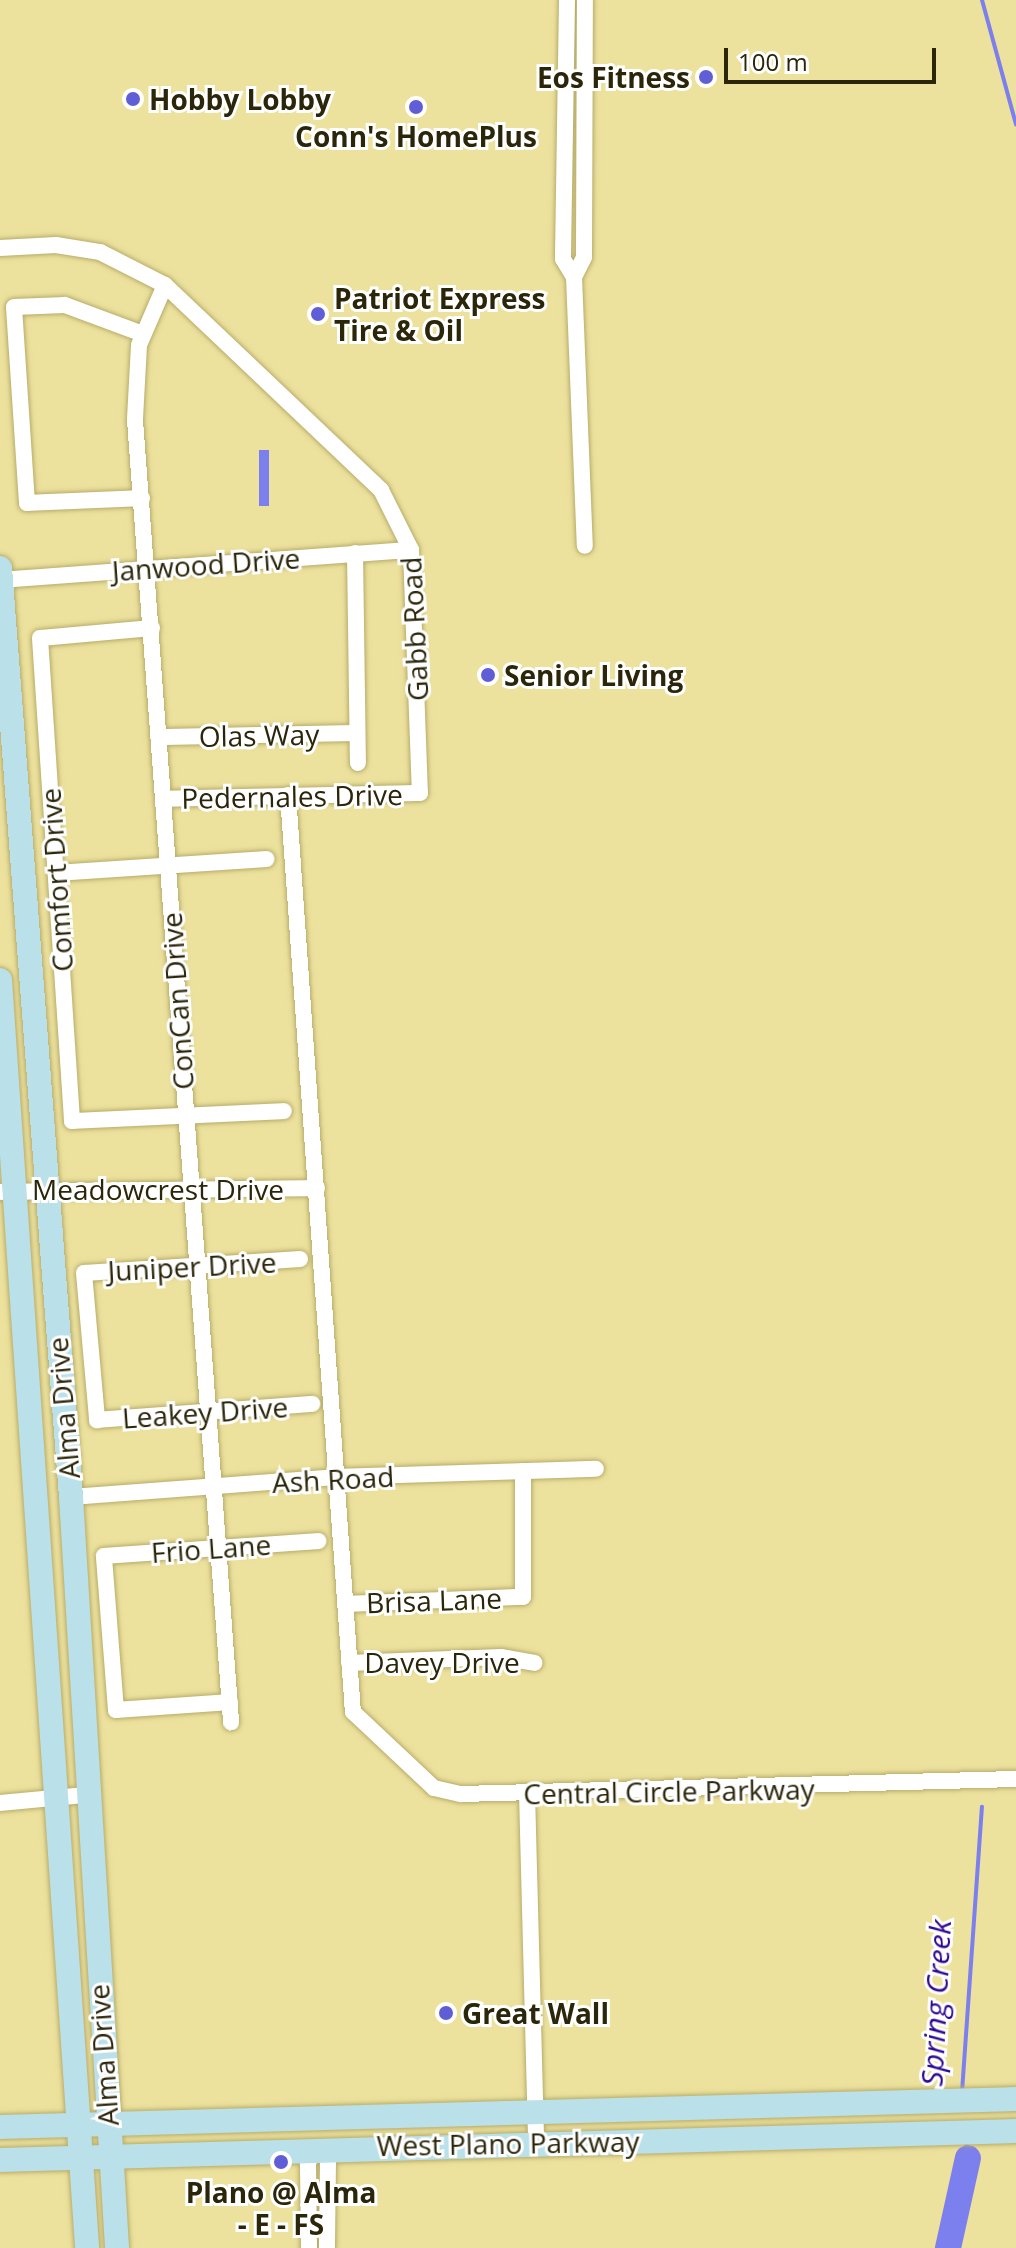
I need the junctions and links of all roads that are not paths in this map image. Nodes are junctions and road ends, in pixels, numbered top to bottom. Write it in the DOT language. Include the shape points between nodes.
graph roads {
  1 [pos="567,0"];
  2 [pos="585,0"];
  3 [pos="0,248"];
  4 [pos="574,277"];
  5 [pos="165,285"];
  6 [pos="143,334"];
  7 [pos="142,498"];
  8 [pos="585,546"];
  9 [pos="411,550"];
  10 [pos="355,553"];
  11 [pos="0,568"];
  12 [pos="148,568"];
  13 [pos="1,580"];
  14 [pos="152,628"];
  15 [pos="357,733"];
  16 [pos="161,737"];
  17 [pos="358,763"];
  18 [pos="420,793"];
  19 [pos="288,795"];
  20 [pos="164,799"];
  21 [pos="267,859"];
  22 [pos="168,866"];
  23 [pos="56,873"];
  24 [pos="0,980"];
  25 [pos="284,1111"];
  26 [pos="185,1116"];
  27 [pos="191,1188"];
  28 [pos="317,1188"];
  29 [pos="46,1190"];
  30 [pos="9,1191"];
  31 [pos="300,1259"];
  32 [pos="196,1265"];
  33 [pos="312,1404"];
  34 [pos="207,1413"];
  35 [pos="97,1420"];
  36 [pos="596,1469"];
  37 [pos="523,1471"];
  38 [pos="335,1477"];
  39 [pos="213,1486"];
  40 [pos="71,1497"];
  41 [pos="318,1541"];
  42 [pos="218,1547"];
  43 [pos="345,1604"];
  44 [pos="349,1663"];
  45 [pos="534,1663"];
  46 [pos="230,1702"];
  47 [pos="231,1722"];
  48 [pos="1016,1779"];
  49 [pos="527,1793"];
  50 [pos="84,1795"];
  51 [pos="55,1799"];
  52 [pos="0,1803"];
  53 [pos="1016,2099"];
  54 [pos="879,2103"];
  55 [pos="536,2112"];
  56 [pos="318,2116"];
  57 [pos="108,2121"];
  58 [pos="78,2122"];
  59 [pos="0,2127"];
  60 [pos="1016,2131"];
  61 [pos="881,2134"];
  62 [pos="536,2143"];
  63 [pos="318,2147"];
  64 [pos="110,2152"];
  65 [pos="80,2154"];
  66 [pos="0,2160"];
  67 [pos="87,2248"];
  68 [pos="117,2248"];
  69 [pos="309,2248"];
  70 [pos="327,2248"];
  1 -- 4 [label="street" via="563,259"];
  2 -- 4 [label="street" via="584,257"];
  3 -- 5 [label="street" via="56,245 100,252"];
  4 -- 8 [label="street"];
  5 -- 6 [label="street, ConCan Drive"];
  5 -- 9 [label="street, Gabb Road" via="381,490"];
  6 -- 7 [label="street, ConCan Drive" via="135,420"];
  6 -- 7 [label="street" via="65,305 14,307 27,503"];
  7 -- 12 [label="street, ConCan Drive"];
  9 -- 10 [label="street, Janwood Drive"];
  9 -- 18 [label="street, Gabb Road"];
  10 -- 12 [label="street, Janwood Drive"];
  10 -- 15 [label="street"];
  11 -- 13 [label="main road, Alma Drive"];
  12 -- 13 [label="street, Janwood Drive"];
  12 -- 14 [label="street, ConCan Drive"];
  13 -- 29 [label="main road, Alma Drive"];
  14 -- 16 [label="street, ConCan Drive"];
  14 -- 23 [label="street, Comfort Drive" via="40,638"];
  15 -- 16 [label="street, Olas Way"];
  15 -- 17 [label="street"];
  16 -- 20 [label="street, ConCan Drive"];
  18 -- 19 [label="street, Pedernales Drive"];
  19 -- 20 [label="street, Pedernales Drive"];
  19 -- 28 [label="street"];
  20 -- 22 [label="street, ConCan Drive"];
  21 -- 22 [label="street"];
  22 -- 23 [label="street"];
  22 -- 26 [label="street, ConCan Drive"];
  23 -- 26 [label="street, Comfort Drive" via="72,1121"];
  24 -- 30 [label="main road, Alma Drive"];
  25 -- 26 [label="street"];
  26 -- 27 [label="street, ConCan Drive"];
  27 -- 28 [label="street, Meadowcrest Drive"];
  27 -- 29 [label="street, Meadowcrest Drive"];
  27 -- 32 [label="street, ConCan Drive"];
  28 -- 38 [label="street"];
  29 -- 30 [label="street, Meadowcrest Drive"];
  29 -- 40 [label="main road, Alma Drive"];
  30 -- 51 [label="main road, Alma Drive"];
  31 -- 32 [label="street, Juniper Drive"];
  32 -- 34 [label="street, ConCan Drive"];
  32 -- 35 [label="street, Juniper Drive" via="84,1273"];
  33 -- 34 [label="street, Leakey Drive"];
  34 -- 35 [label="street, Leakey Drive"];
  34 -- 39 [label="street, ConCan Drive"];
  36 -- 37 [label="street, Ash Road"];
  37 -- 38 [label="street, Ash Road"];
  37 -- 43 [label="street, Brisa Lane" via="523,1597"];
  38 -- 39 [label="street, Ash Road"];
  38 -- 43 [label="street"];
  39 -- 40 [label="street, Ash Road"];
  39 -- 42 [label="street, ConCan Drive"];
  40 -- 50 [label="main road, Alma Drive"];
  41 -- 42 [label="street, Frio Lane"];
  42 -- 46 [label="street, ConCan Drive"];
  42 -- 46 [label="street, Frio Lane" via="104,1556 116,1710"];
  43 -- 44 [label="street"];
  44 -- 45 [label="street, Davey Drive" via="501,1657"];
  44 -- 49 [label="street, Central Circle Parkway" via="353,1712 434,1788"];
  46 -- 47 [label="street, ConCan Drive"];
  48 -- 49 [label="street, Central Circle Parkway"];
  49 -- 55 [label="street"];
  50 -- 51 [label="street"];
  50 -- 57 [label="main road, Alma Drive"];
  51 -- 52 [label="street"];
  51 -- 58 [label="main road, Alma Drive"];
  53 -- 54 [label="main road, West Plano Parkway"];
  54 -- 55 [label="main road, West Plano Parkway"];
  54 -- 61 [label="main road"];
  55 -- 56 [label="main road, West Plano Parkway"];
  55 -- 62 [label="street"];
  56 -- 57 [label="main road, West Plano Parkway"];
  56 -- 63 [label="street"];
  57 -- 58 [label="main road, West Plano Parkway"];
  57 -- 64 [label="main road, Alma Drive"];
  58 -- 59 [label="main road, West Plano Parkway"];
  58 -- 65 [label="main road, Alma Drive"];
  60 -- 61 [label="main road, West Plano Parkway"];
  61 -- 62 [label="main road, West Plano Parkway"];
  62 -- 63 [label="main road, West Plano Parkway"];
  63 -- 64 [label="main road, West Plano Parkway"];
  63 -- 69 [label="street" via="308,2162"];
  63 -- 70 [label="street" via="328,2161"];
  64 -- 65 [label="main road, West Plano Parkway"];
  64 -- 68 [label="main road, Alma Drive"];
  65 -- 66 [label="main road, West Plano Parkway"];
  65 -- 67 [label="main road, Alma Drive"];
}
